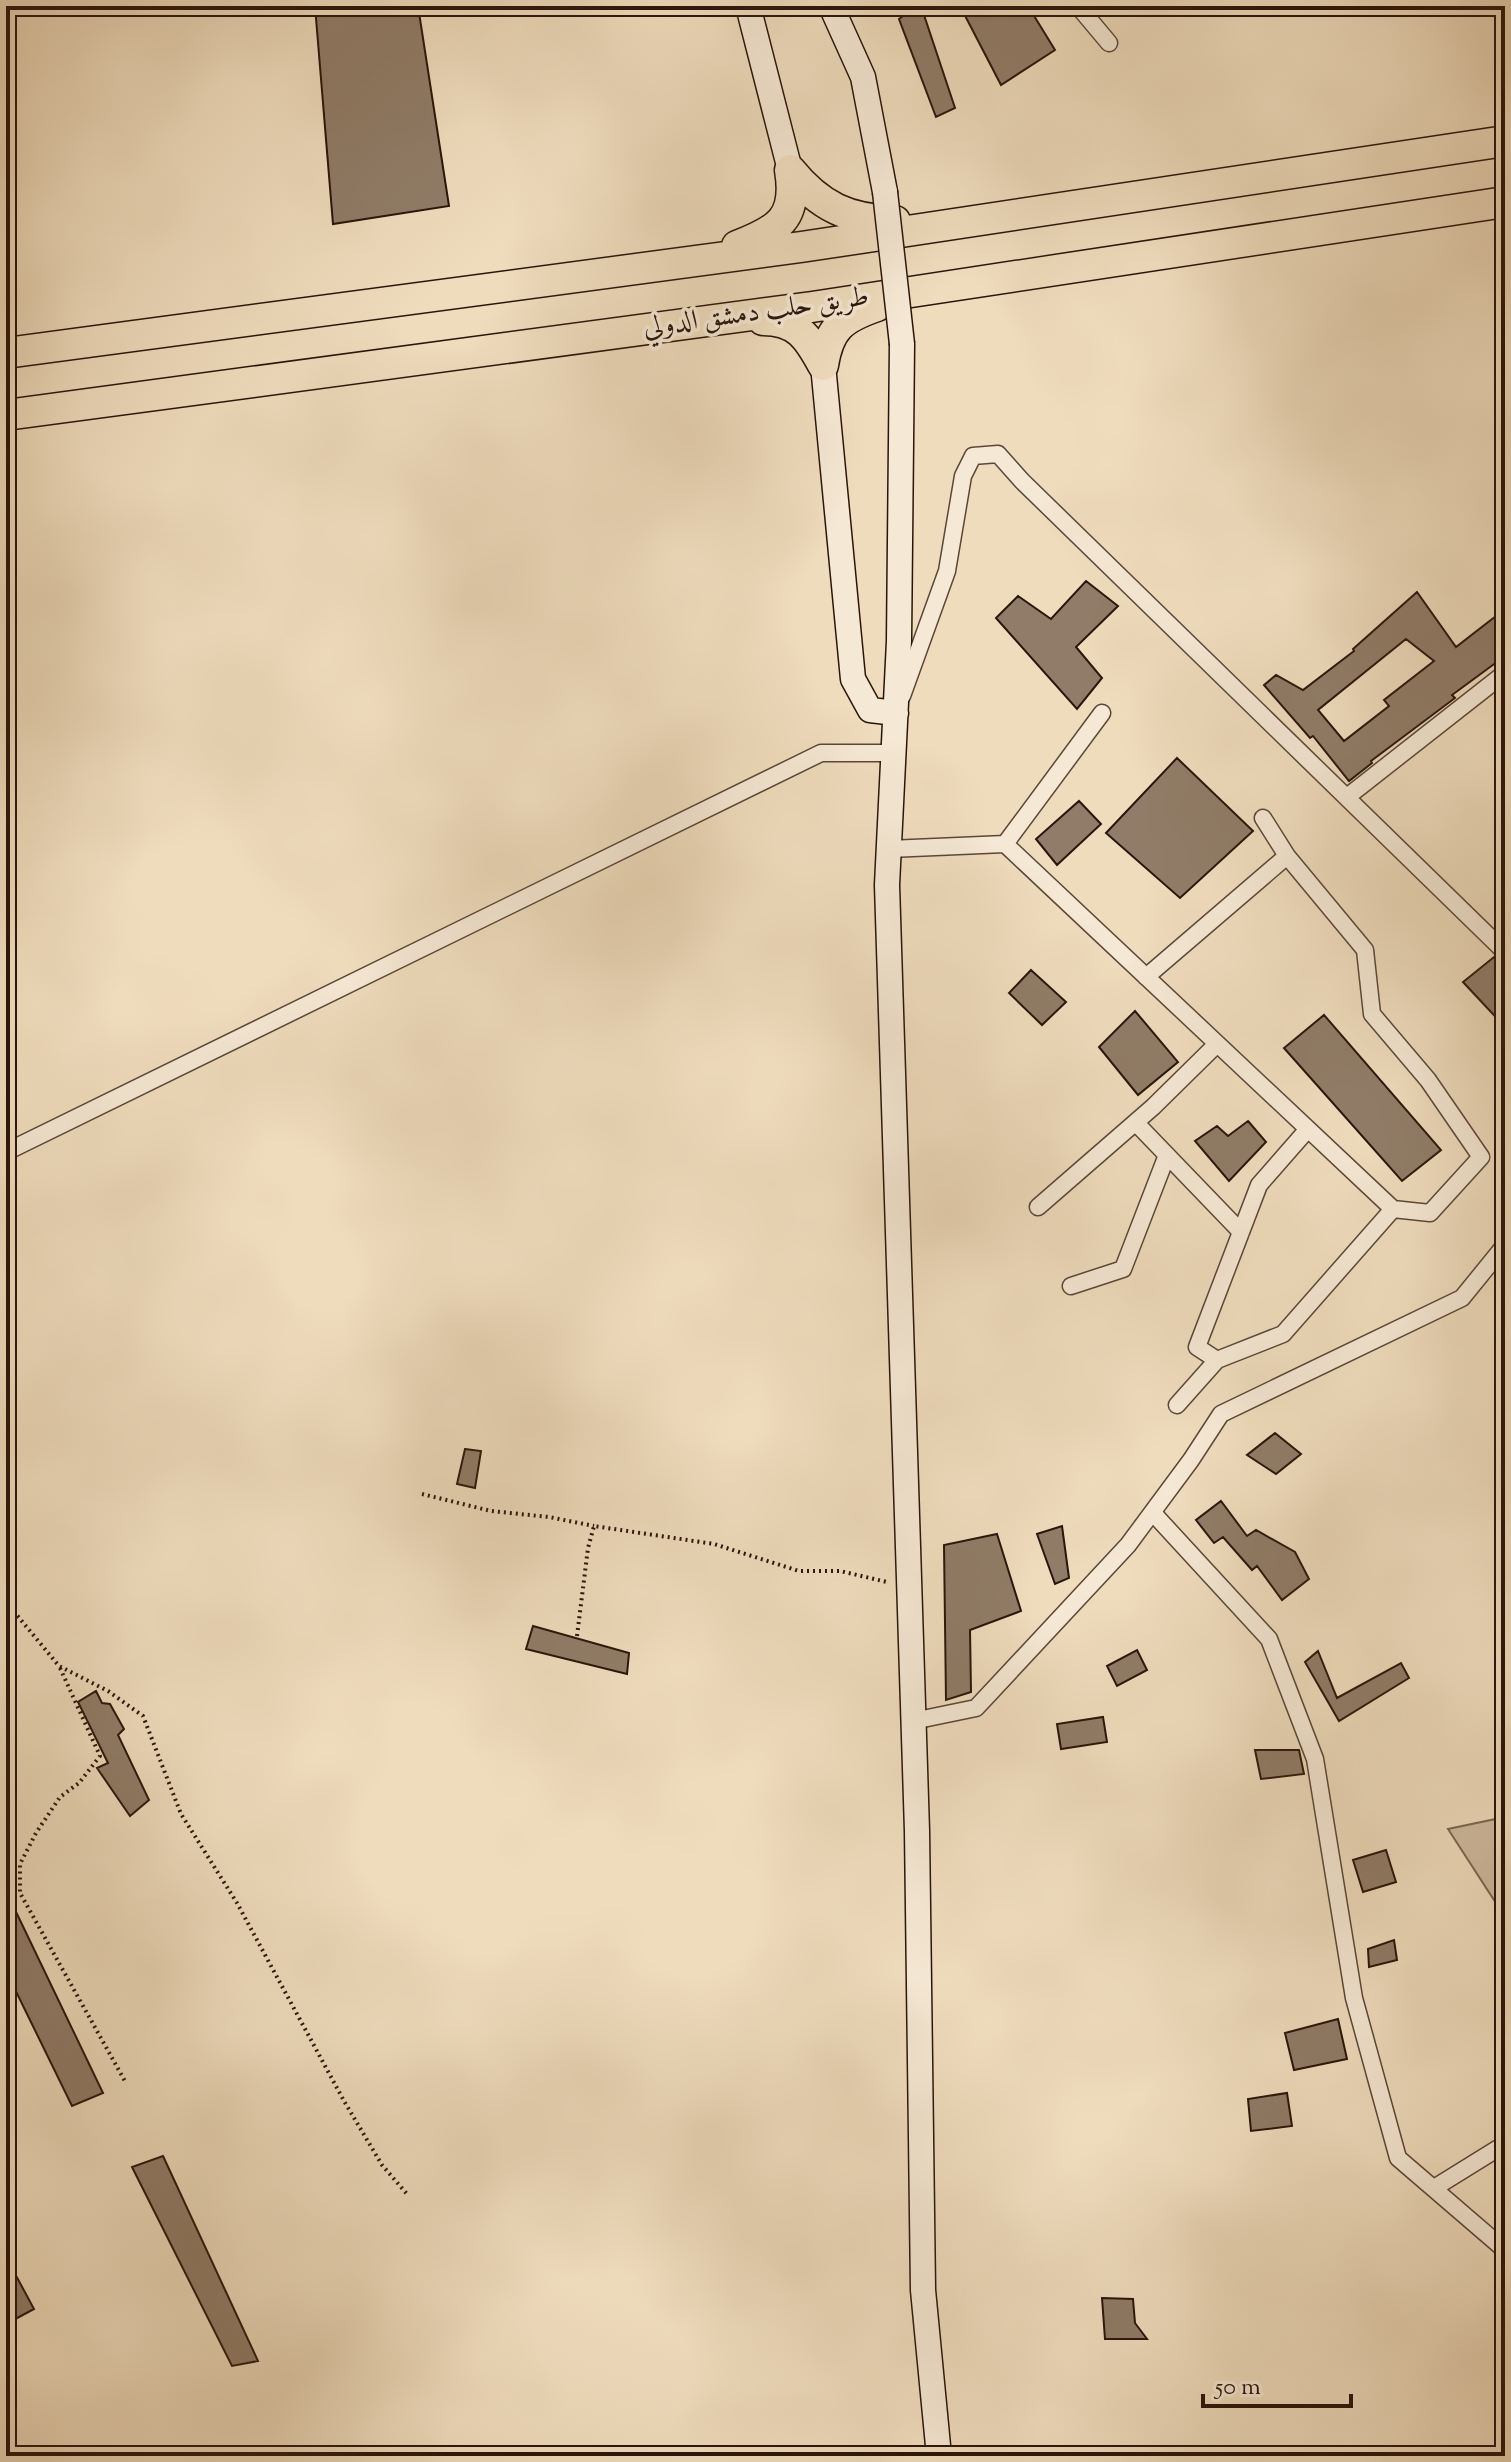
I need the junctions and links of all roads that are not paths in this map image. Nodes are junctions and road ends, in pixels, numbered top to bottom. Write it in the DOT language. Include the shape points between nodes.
graph roads {
  1 [pos="748,6"];
  2 [pos="831,6"];
  3 [pos="1078,6"];
  4 [pos="1109,43"];
  5 [pos="1505,141"];
  6 [pos="790,170"];
  7 [pos="1505,202"];
  8 [pos="961,223"];
  9 [pos="701,260"];
  10 [pos="927,289"];
  11 [pos="709,320"];
  12 [pos="6,353"];
  13 [pos="823,365"];
  14 [pos="6,415"];
  15 [pos="1505,673"];
  16 [pos="896,713"];
  17 [pos="1102,713"];
  18 [pos="894,753"];
  19 [pos="1347,797"];
  20 [pos="1263,818"];
  21 [pos="1005,844"];
  22 [pos="889,849"];
  23 [pos="1287,856"];
  24 [pos="1505,952"];
  25 [pos="1146,977"];
  26 [pos="1217,1044"];
  27 [pos="1136,1123"];
  28 [pos="1308,1129"];
  29 [pos="6,1152"];
  30 [pos="1167,1155"];
  31 [pos="1038,1207"];
  32 [pos="1393,1209"];
  33 [pos="1241,1232"];
  34 [pos="1505,1245"];
  35 [pos="1071,1286"];
  36 [pos="1217,1360"];
  37 [pos="1177,1405"];
  38 [pos="1153,1513"];
  39 [pos="913,1721"];
  40 [pos="1505,2144"];
  41 [pos="1434,2188"];
  42 [pos="1505,2250"];
  43 [pos="939,2456"];
  1 -- 6 [label="main road"];
  2 -- 16 [label="main road, bridge" via="863,77 885,192 902,344"];
  3 -- 4 [label="street"];
  5 -- 8 [label="highway"];
  6 -- 8 [label="highway" via="808,193 865,220"];
  6 -- 9 [label="highway" via="794,195 778,226"];
  7 -- 10 [label="highway, طريق حلب دمشق الدولي"];
  8 -- 9 [label="highway"];
  9 -- 12 [label="highway"];
  10 -- 11 [label="highway, طريق حلب دمشق الدولي"];
  10 -- 13 [label="highway" via="854,314 827,342"];
  11 -- 13 [label="highway" via="775,320 799,329"];
  11 -- 14 [label="highway, طريق حلب دمشق الدولي"];
  13 -- 16 [label="main road" via="853,679 870,710"];
  15 -- 19 [label="street"];
  16 -- 18 [label="main road"];
  16 -- 19 [label="street" via="947,571 963,476 973,456 998,454"];
  17 -- 21 [label="street"];
  18 -- 22 [label="main road"];
  18 -- 29 [label="street" via="821,753"];
  19 -- 24 [label="street"];
  20 -- 23 [label="street"];
  21 -- 22 [label="street"];
  21 -- 25 [label="street"];
  22 -- 39 [label="main road"];
  23 -- 25 [label="street"];
  23 -- 32 [label="street" via="1365,950 1372,1014 1428,1080 1481,1157 1430,1213"];
  25 -- 26 [label="street"];
  26 -- 27 [label="street"];
  26 -- 28 [label="street"];
  27 -- 30 [label="street"];
  27 -- 31 [label="street"];
  28 -- 32 [label="street"];
  28 -- 33 [label="street" via="1259,1185"];
  30 -- 33 [label="street"];
  30 -- 35 [label="street" via="1123,1269"];
  32 -- 36 [label="street" via="1283,1334"];
  33 -- 36 [label="street" via="1197,1347"];
  34 -- 38 [label="street" via="1462,1298 1221,1414"];
  36 -- 37 [label="street"];
  38 -- 39 [label="street" via="976,1708"];
  38 -- 41 [label="street" via="1269,1639 1315,1759 1354,1998 1398,2158"];
  39 -- 43 [label="main road" via="923,2290"];
  40 -- 41 [label="street"];
  41 -- 42 [label="street"];
}
